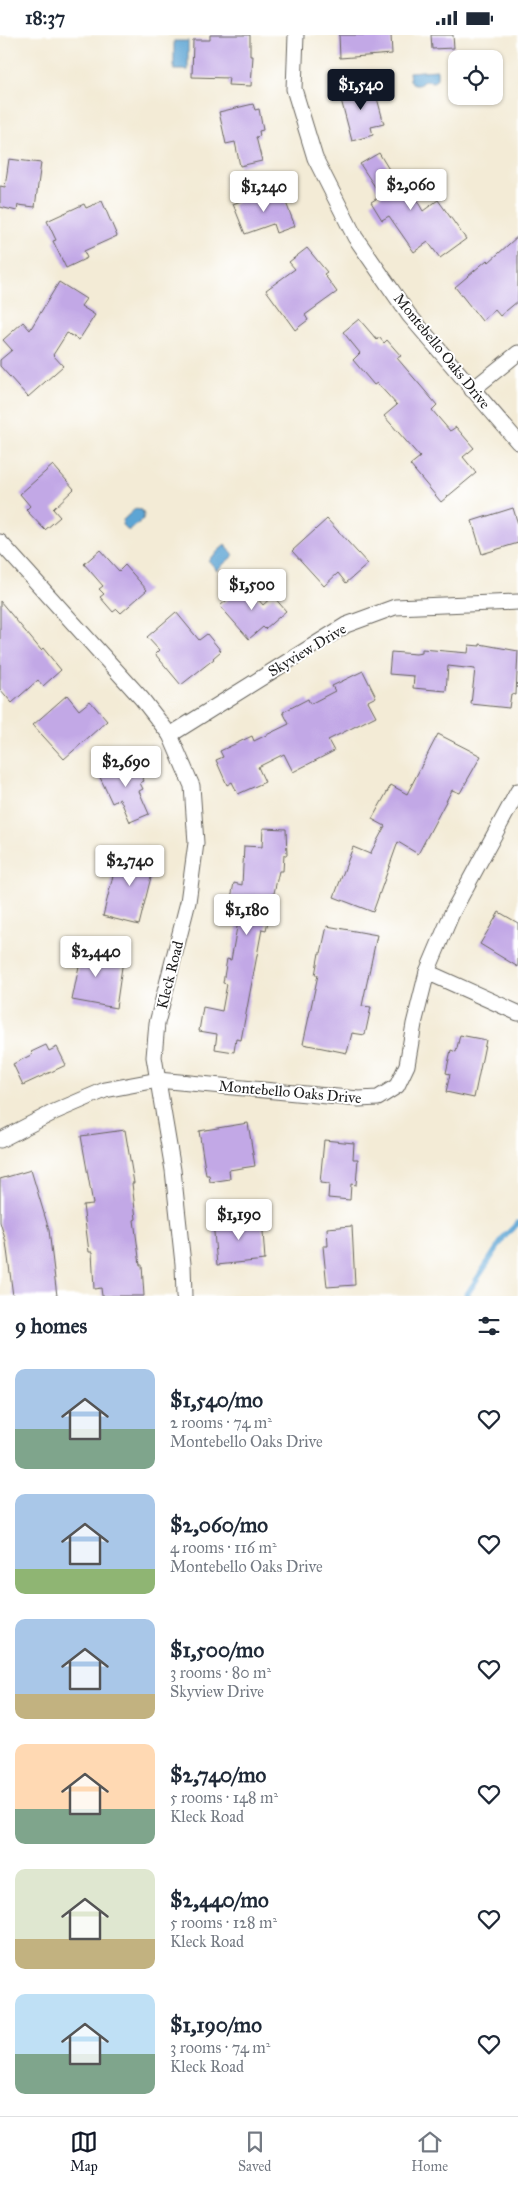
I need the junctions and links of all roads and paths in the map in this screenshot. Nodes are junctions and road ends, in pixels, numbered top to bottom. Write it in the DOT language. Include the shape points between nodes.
graph roads {
  1 [pos="296,35"];
  2 [pos="518,353"];
  3 [pos="472,390"];
  4 [pos="518,442"];
  5 [pos="0,542"];
  6 [pos="518,602"];
  7 [pos="170,735"];
  8 [pos="518,791"];
  9 [pos="427,972"];
  10 [pos="518,1013"];
  11 [pos="158,1080"];
  12 [pos="0,1140"];
  13 [pos="184,1296"];
  1 -- 3 [label="street, Montebello Oaks Drive" via="294,89 315,158 356,237 409,315"];
  2 -- 3 [label="street"];
  3 -- 4 [label="street, Montebello Oaks Drive"];
  5 -- 7 [label="street, Kleck Road" via="142,699"];
  6 -- 7 [label="street, Skyview Drive" via="395,607 346,625"];
  7 -- 11 [label="street, Kleck Road" via="192,786 196,843 188,902 158,1023 154,1057"];
  8 -- 9 [label="street, Montebello Oaks Drive" via="452,913"];
  9 -- 10 [label="street"];
  9 -- 11 [label="street, Montebello Oaks Drive" via="408,1065 397,1086 378,1097 359,1099"];
  11 -- 12 [label="street, Montebello Oaks Drive" via="105,1090"];
  11 -- 13 [label="street, Kleck Road" via="172,1170"];
}
